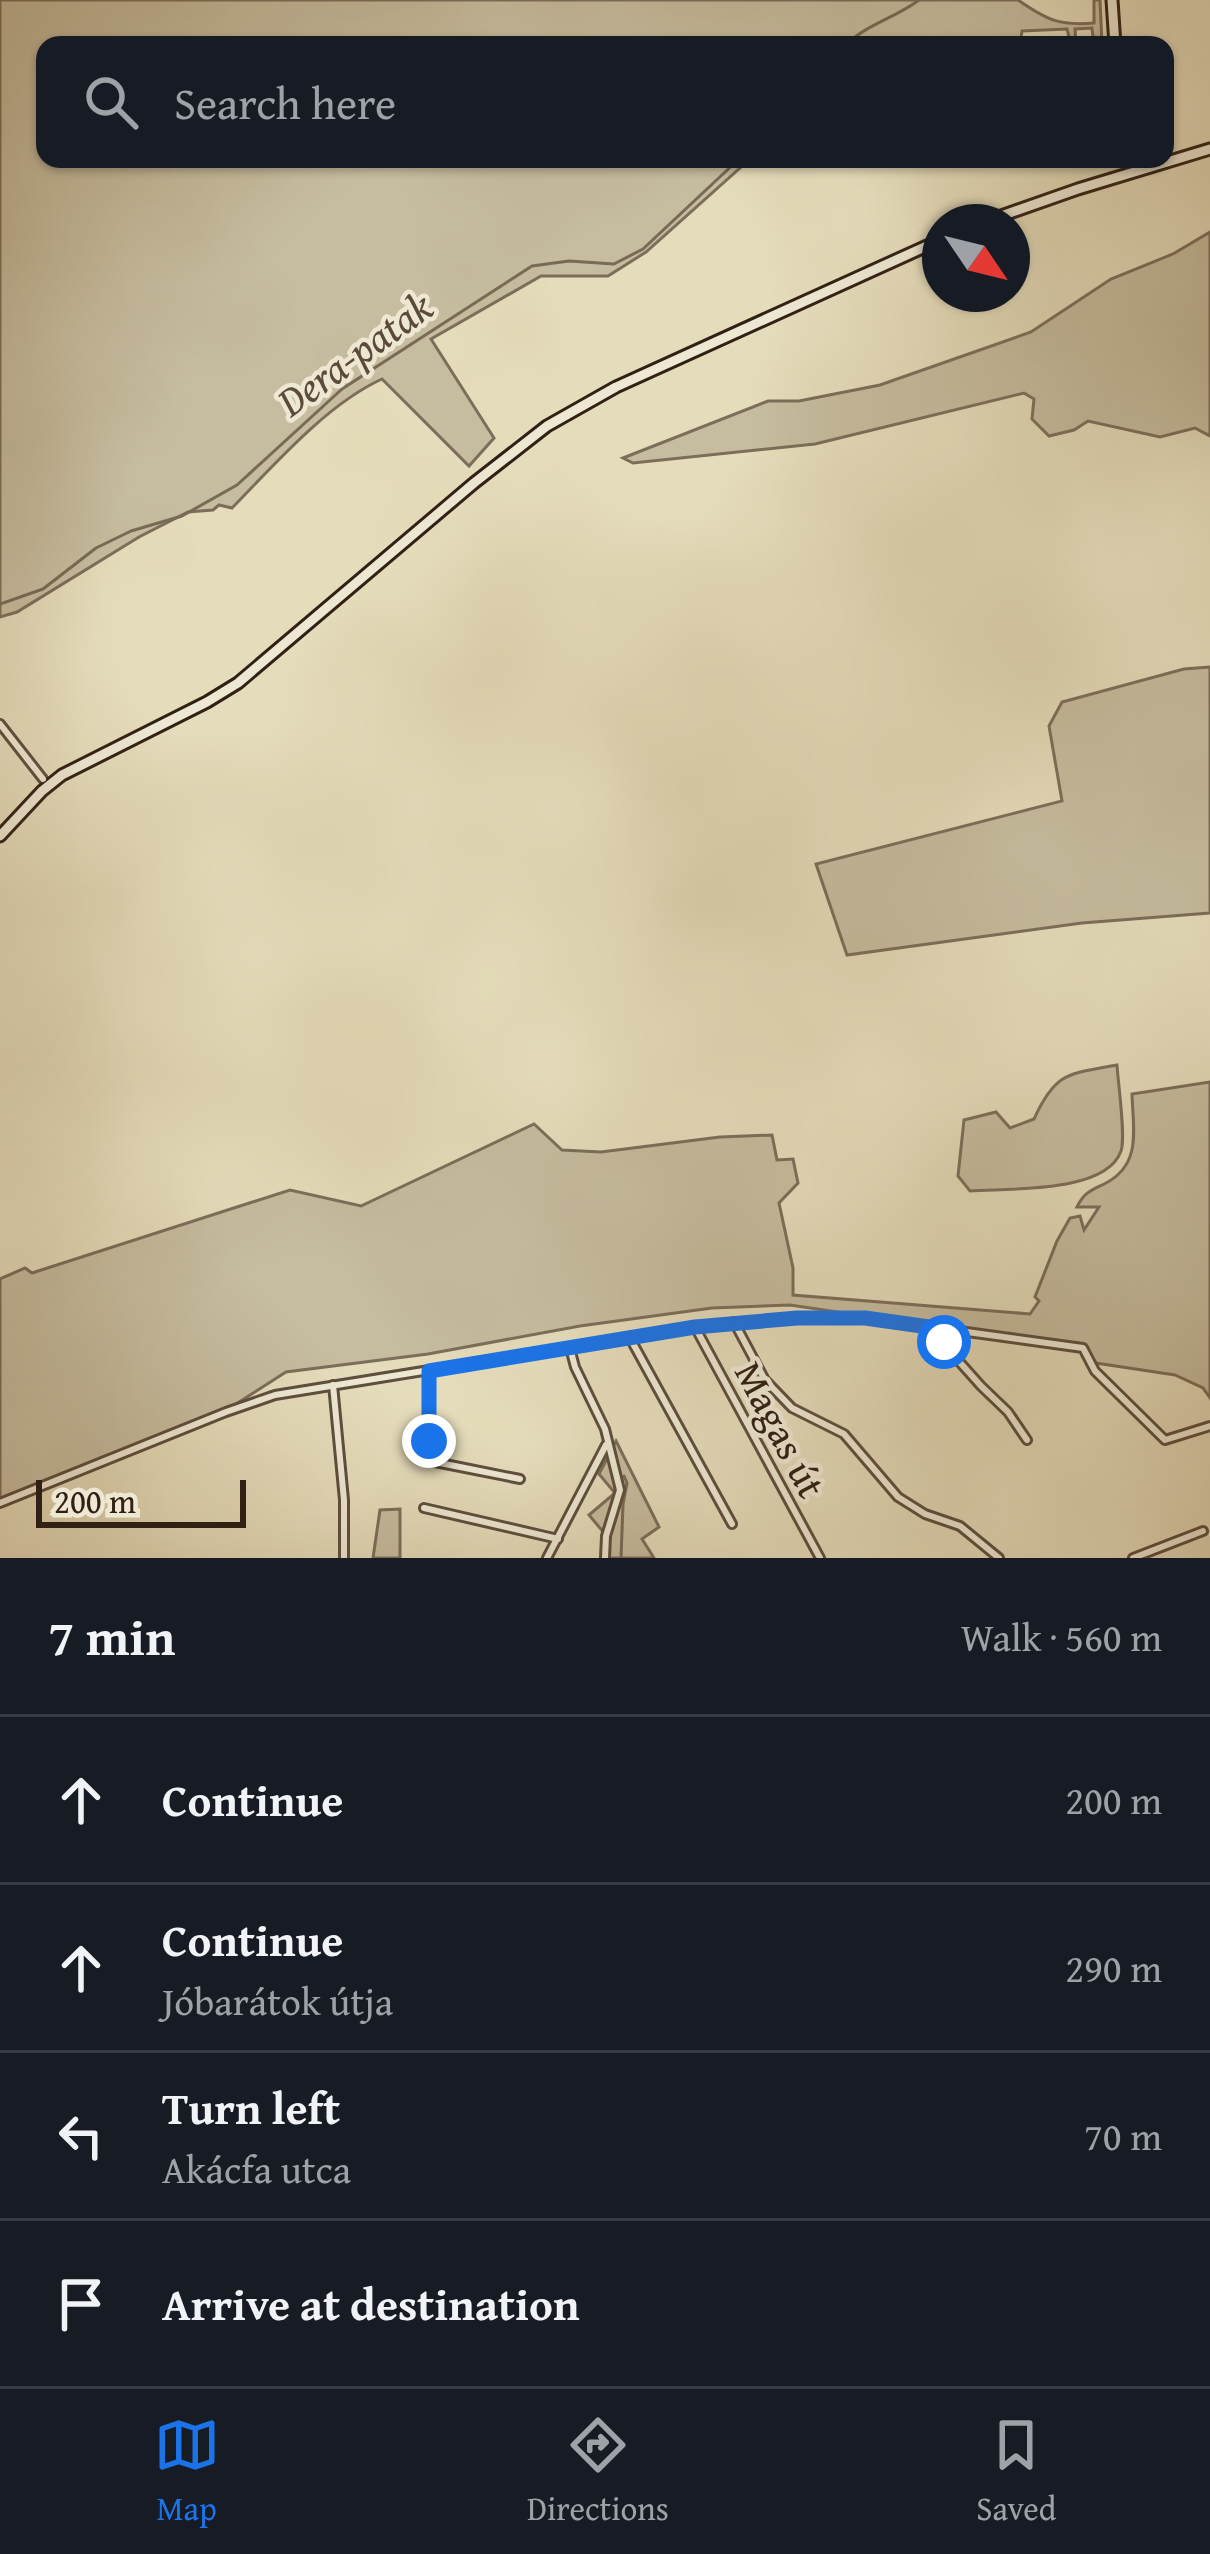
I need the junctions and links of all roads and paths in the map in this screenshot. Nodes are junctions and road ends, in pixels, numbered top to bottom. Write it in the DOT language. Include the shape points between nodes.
graph roads {
  1 [pos="1112,0"];
  2 [pos="1114,36"];
  3 [pos="1210,149"];
  4 [pos="1174,160"];
  5 [pos="1123,168"];
  6 [pos="1146,168"];
  7 [pos="1123,175"];
  8 [pos="1030,206"];
  9 [pos="922,248"];
  10 [pos="0,724"];
  11 [pos="43,779"];
  12 [pos="0,836"];
  13 [pos="734,1322"];
  14 [pos="695,1327"];
  15 [pos="929,1327"];
  16 [pos="630,1338"];
  17 [pos="570,1348"];
  18 [pos="429,1371"];
  19 [pos="333,1385"];
  20 [pos="1210,1426"];
  21 [pos="1027,1440"];
  22 [pos="608,1442"];
  23 [pos="520,1479"];
  24 [pos="0,1503"];
  25 [pos="424,1508"];
  26 [pos="732,1524"];
  27 [pos="1203,1531"];
  28 [pos="558,1539"];
  29 [pos="344,1558"];
  30 [pos="547,1558"];
  31 [pos="605,1558"];
  32 [pos="820,1558"];
  33 [pos="999,1558"];
  34 [pos="1133,1558"];
  1 -- 2 [label="main road"];
  3 -- 4 [label="main road"];
  5 -- 7 [label="main road"];
  6 -- 7 [label="main road"];
  7 -- 8 [label="main road"];
  9 -- 12 [label="main road" via="547,426 238,683 71,770"];
  10 -- 11 [label="street"];
  13 -- 14 [label="street"];
  13 -- 15 [label="street" via="865,1318"];
  13 -- 33 [label="street" via="765,1380 792,1408 844,1434 898,1497 960,1526"];
  14 -- 16 [label="street"];
  14 -- 32 [label="street, Magas út"];
  15 -- 20 [label="street" via="1083,1348 1095,1371 1166,1440"];
  15 -- 21 [label="street"];
  16 -- 17 [label="street"];
  16 -- 26 [label="street"];
  17 -- 18 [label="street"];
  17 -- 22 [label="street"];
  18 -- 19 [label="street"];
  18 -- 23 [label="street" via="430,1461"];
  19 -- 24 [label="street" via="226,1412"];
  19 -- 29 [label="street"];
  22 -- 28 [label="street"];
  22 -- 31 [label="street" via="620,1490"];
  25 -- 28 [label="street"];
  27 -- 34 [label="street"];
  28 -- 30 [label="street"];
}
